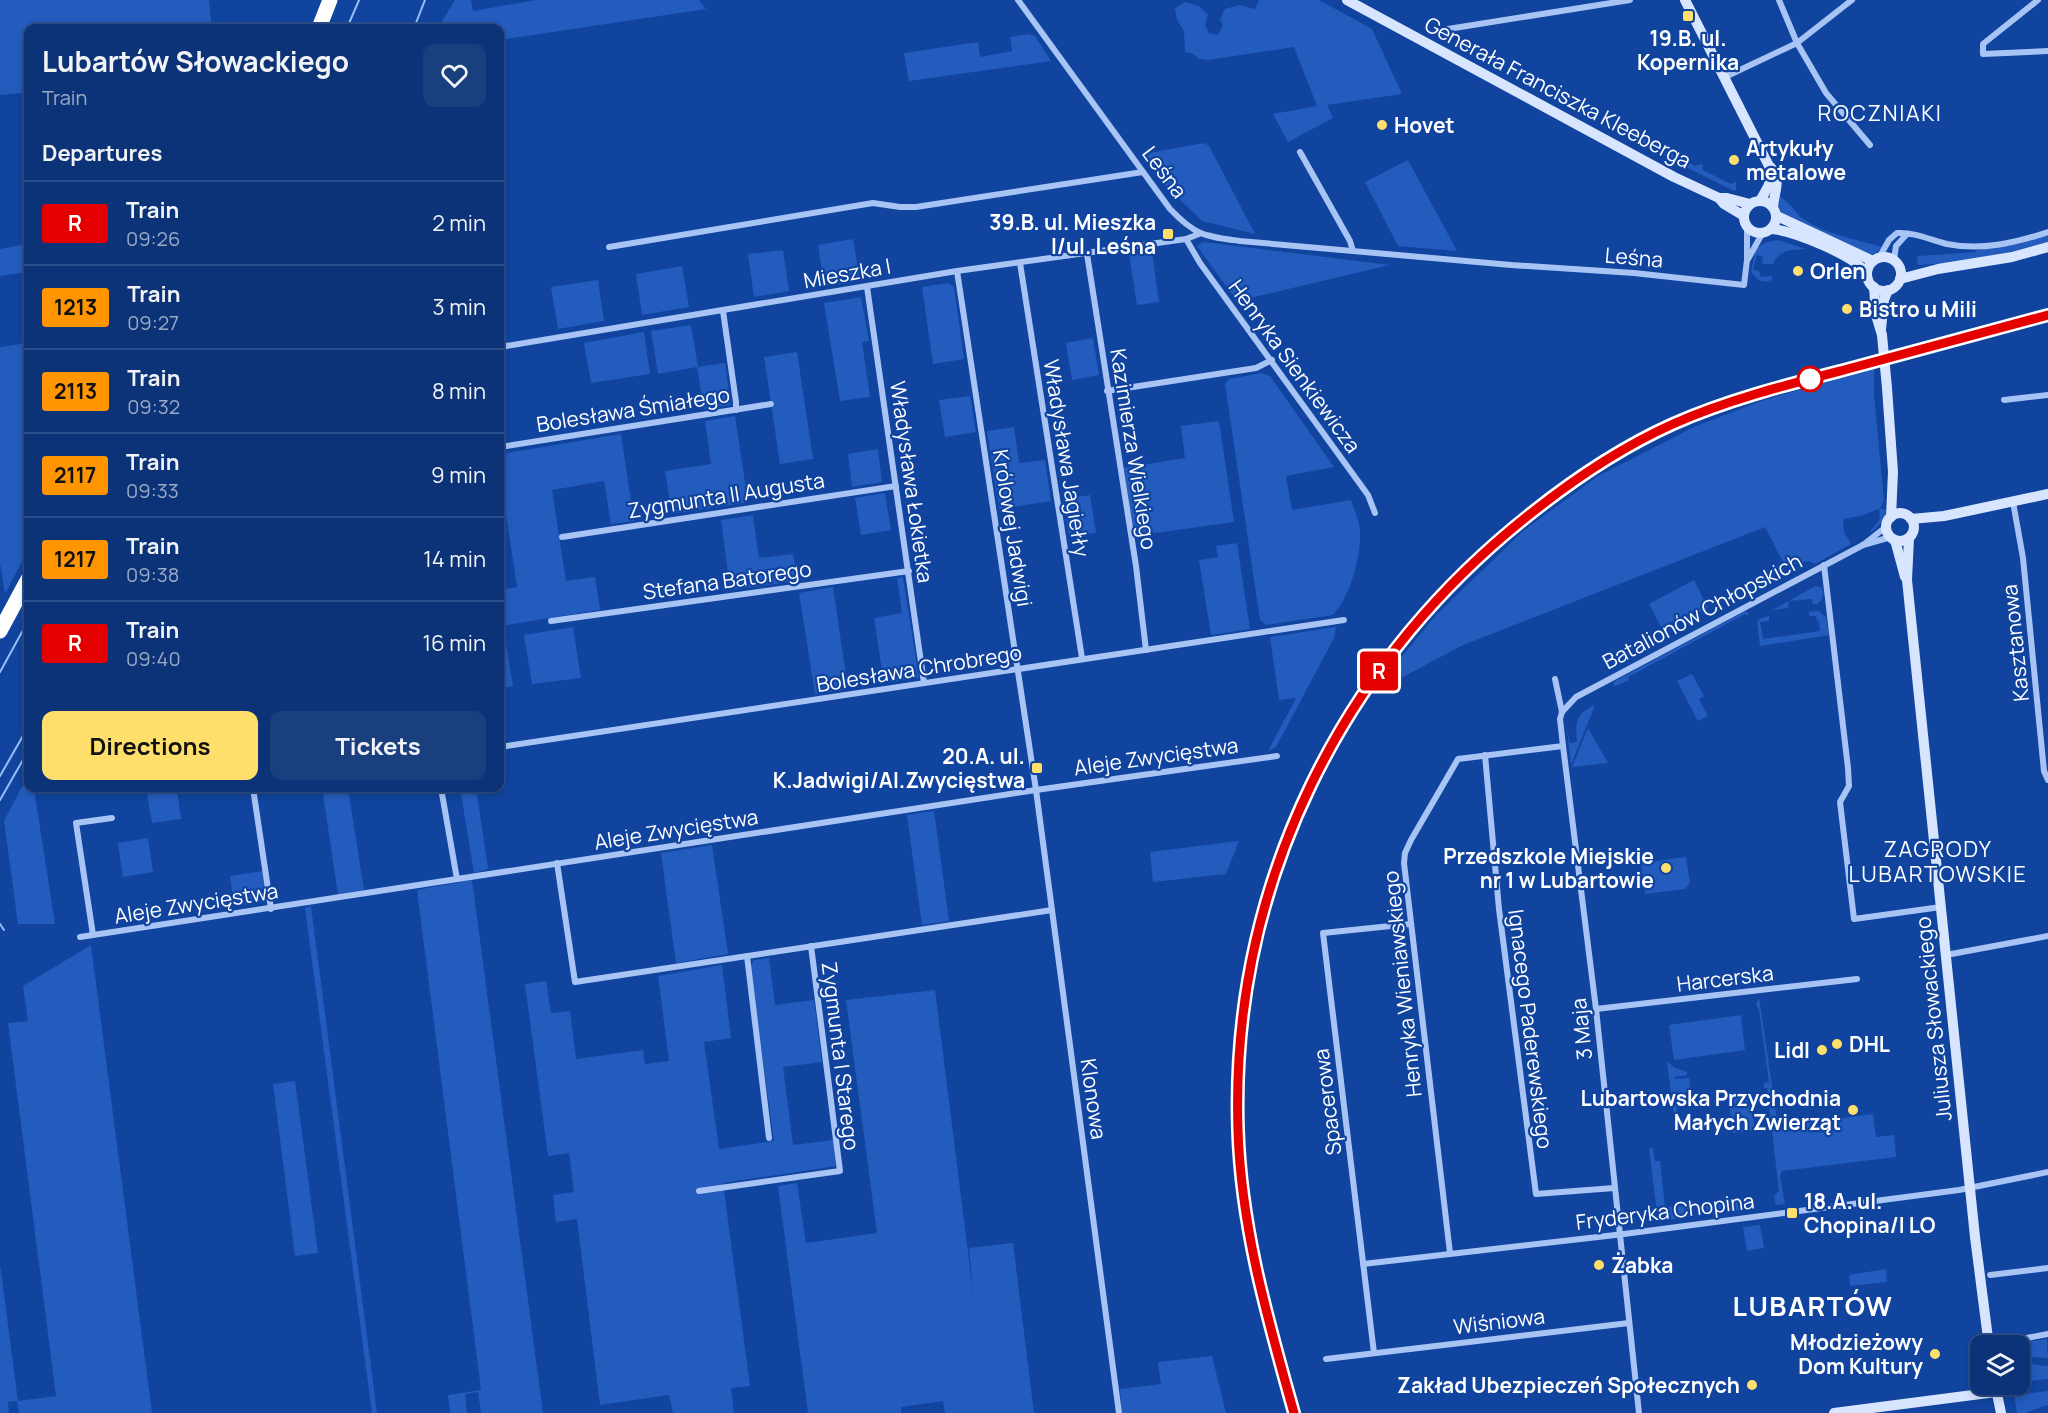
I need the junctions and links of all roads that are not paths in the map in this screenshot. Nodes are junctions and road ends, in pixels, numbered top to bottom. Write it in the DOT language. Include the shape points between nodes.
graph roads {
  1 [pos="330,0"];
  2 [pos="1018,0"];
  3 [pos="1630,0"];
  4 [pos="1685,0"];
  5 [pos="1779,0"];
  6 [pos="1852,0"];
  7 [pos="2038,0"];
  8 [pos="1352,1"];
  9 [pos="321,24"];
  10 [pos="1448,29"];
  11 [pos="1797,43"];
  12 [pos="2048,51"];
  13 [pos="1725,77"];
  14 [pos="1870,145"];
  15 [pos="1300,152"];
  16 [pos="1769,166"];
  17 [pos="1143,172"];
  18 [pos="1719,198"];
  19 [pos="1755,203"];
  20 [pos="1775,211"];
  21 [pos="1744,216"];
  22 [pos="1747,228"];
  23 [pos="1767,231"];
  24 [pos="2048,232"];
  25 [pos="1199,234"];
  26 [pos="1908,234"];
  27 [pos="1186,239"];
  28 [pos="609,247"];
  29 [pos="2048,247"];
  30 [pos="1353,251"];
  31 [pos="1087,254"];
  32 [pos="1876,259"];
  33 [pos="1747,260"];
  34 [pos="1020,262"];
  35 [pos="1897,263"];
  36 [pos="1938,268"];
  37 [pos="957,271"];
  38 [pos="1868,274"];
  39 [pos="1900,279"];
  40 [pos="867,286"];
  41 [pos="1874,287"];
  42 [pos="1888,290"];
  43 [pos="723,311"];
  44 [pos="1882,332"];
  45 [pos="504,346"];
  46 [pos="1272,360"];
  47 [pos="1107,391"];
  48 [pos="2048,395"];
  49 [pos="2004,400"];
  50 [pos="771,404"];
  51 [pos="736,410"];
  52 [pos="504,446"];
  53 [pos="1893,472"];
  54 [pos="896,486"];
  55 [pos="2048,494"];
  56 [pos="2013,502"];
  57 [pos="1375,513"];
  58 [pos="1944,516"];
  59 [pos="1909,517"];
  60 [pos="1889,522"];
  61 [pos="1911,535"];
  62 [pos="562,537"];
  63 [pos="1893,539"];
  64 [pos="1863,545"];
  65 [pos="1824,565"];
  66 [pos="909,571"];
  67 [pos="1907,580"];
  68 [pos="24,586"];
  69 [pos="1344,620"];
  70 [pos="551,621"];
  71 [pos="0,631"];
  72 [pos="1146,650"];
  73 [pos="1082,658"];
  74 [pos="1017,670"];
  75 [pos="1556,679"];
  76 [pos="924,683"];
  77 [pos="1562,712"];
  78 [pos="504,746"];
  79 [pos="1563,746"];
  80 [pos="1485,755"];
  81 [pos="1277,756"];
  82 [pos="2048,780"];
  83 [pos="1036,790"];
  84 [pos="254,792"];
  85 [pos="442,792"];
  86 [pos="112,818"];
  87 [pos="557,863"];
  88 [pos="457,879"];
  89 [pos="1941,907"];
  90 [pos="271,909"];
  91 [pos="1052,910"];
  92 [pos="1410,924"];
  93 [pos="93,935"];
  94 [pos="81,937"];
  95 [pos="2048,937"];
  96 [pos="811,946"];
  97 [pos="747,956"];
  98 [pos="1946,956"];
  99 [pos="1857,979"];
  100 [pos="1596,1009"];
  101 [pos="769,1138"];
  102 [pos="2048,1172"];
  103 [pos="1614,1188"];
  104 [pos="1970,1188"];
  105 [pos="699,1191"];
  106 [pos="1618,1235"];
  107 [pos="1450,1253"];
  108 [pos="1363,1264"];
  109 [pos="2048,1268"];
  110 [pos="1990,1275"];
  111 [pos="1629,1323"];
  112 [pos="2048,1334"];
  113 [pos="1988,1335"];
  114 [pos="2030,1337"];
  115 [pos="1374,1353"];
  116 [pos="1326,1359"];
  117 [pos="1970,1393"];
  118 [pos="1997,1395"];
  119 [pos="1880,1410"];
  120 [pos="1119,1413"];
  121 [pos="1639,1413"];
  122 [pos="1834,1413"];
  123 [pos="2001,1413"];
  1 -- 9 [label="highway"];
  2 -- 17 [label="street, Leśna"];
  3 -- 10 [label="street"];
  4 -- 13 [label="main road"];
  5 -- 11 [label="street"];
  6 -- 11 [label="street"];
  7 -- 12 [label="street" via="1983,44 1983,54"];
  8 -- 18 [label="main road, Generała Franciszka Kleeberga" via="1654,167"];
  11 -- 13 [label="street"];
  11 -- 14 [label="street" via="1826,93"];
  13 -- 16 [label="main road"];
  15 -- 30 [label="street"];
  16 -- 19 [label="main road" via="1769,185"];
  16 -- 20 [label="main road" via="1778,181"];
  17 -- 25 [label="street, Leśna" via="1170,209"];
  17 -- 28 [label="street" via="916,207 857,205"];
  18 -- 19 [label="main road, Generała Franciszka Kleeberga"];
  18 -- 21 [label="main road, Generała Franciszka Kleeberga"];
  19 -- 20 [label="main road"];
  19 -- 21 [label="main road"];
  20 -- 23 [label="main road"];
  20 -- 32 [label="main road"];
  21 -- 22 [label="main road"];
  22 -- 23 [label="main road" via="1756,234"];
  22 -- 33 [label="street, Leśna"];
  23 -- 33 [label="street, Leśna"];
  23 -- 38 [label="main road" via="1790,232 1823,246 1856,262"];
  24 -- 26 [label="street" via="2010,243 1971,247"];
  25 -- 27 [label="street, Mieszka I"];
  25 -- 30 [label="street, Leśna"];
  26 -- 32 [label="street" via="1897,233"];
  26 -- 35 [label="street" via="1896,246"];
  27 -- 31 [label="street, Mieszka I"];
  27 -- 46 [label="street, Henryka Sienkiewicza"];
  29 -- 36 [label="main road" via="1993,261"];
  30 -- 33 [label="street, Leśna" via="1744,285"];
  31 -- 34 [label="street, Mieszka I"];
  31 -- 47 [label="street, Kazimierza Wielkiego"];
  32 -- 35 [label="main road" via="1886,257"];
  32 -- 38 [label="main road"];
  34 -- 37 [label="street, Mieszka I"];
  34 -- 73 [label="street, Władysława Jagiełły"];
  35 -- 36 [label="main road"];
  35 -- 39 [label="main road"];
  36 -- 39 [label="main road"];
  37 -- 40 [label="street, Mieszka I"];
  37 -- 74 [label="street, Królowej Jadwigi"];
  38 -- 41 [label="main road"];
  39 -- 42 [label="main road"];
  40 -- 43 [label="street, Mieszka I"];
  40 -- 54 [label="street, Władysława Łokietka"];
  41 -- 42 [label="main road"];
  41 -- 44 [label="main road"];
  42 -- 44 [label="main road"];
  43 -- 45 [label="street, Mieszka I"];
  43 -- 51 [label="street"];
  44 -- 53 [label="main road, bridge"];
  46 -- 47 [label="street" via="1256,368"];
  46 -- 57 [label="street, Henryka Sienkiewicza" via="1368,495"];
  47 -- 72 [label="street, Kazimierza Wielkiego"];
  48 -- 49 [label="street"];
  50 -- 51 [label="street, Bolesława Śmiałego"];
  51 -- 52 [label="street, Bolesława Śmiałego"];
  53 -- 59 [label="main road" via="1899,500"];
  53 -- 60 [label="main road"];
  54 -- 62 [label="street, Zygmunta II Augusta"];
  54 -- 66 [label="street, Władysława Łokietka"];
  55 -- 56 [label="main road"];
  56 -- 58 [label="main road"];
  56 -- 82 [label="street, Kasztanowa"];
  58 -- 59 [label="main road"];
  58 -- 61 [label="main road"];
  59 -- 60 [label="main road" via="1900,514"];
  59 -- 61 [label="main road" via="1914,526"];
  60 -- 63 [label="main road" via="1887,532"];
  60 -- 64 [label="street, Batalionów Chłopskich"];
  61 -- 63 [label="main road" via="1902,541"];
  61 -- 67 [label="main road, Juliusza Słowackiego"];
  63 -- 64 [label="street, Batalionów Chłopskich"];
  63 -- 67 [label="main road, Juliusza Słowackiego"];
  64 -- 65 [label="street, Batalionów Chłopskich"];
  65 -- 77 [label="street, Batalionów Chłopskich" via="1576,697"];
  65 -- 89 [label="street" via="1848,768 1849,786 1840,802 1854,919"];
  66 -- 70 [label="street, Stefana Batorego"];
  66 -- 76 [label="street, Władysława Łokietka"];
  67 -- 89 [label="main road, Juliusza Słowackiego"];
  68 -- 71 [label="highway"];
  69 -- 72 [label="street, Bolesława Chrobrego"];
  72 -- 73 [label="street, Bolesława Chrobrego"];
  73 -- 74 [label="street, Bolesława Chrobrego"];
  74 -- 76 [label="street, Bolesława Chrobrego"];
  74 -- 83 [label="street, Królowej Jadwigi"];
  75 -- 77 [label="street, 3 Maja"];
  76 -- 78 [label="street, Bolesława Chrobrego"];
  77 -- 79 [label="street, 3 Maja"];
  79 -- 80 [label="street, Henryka Wieniawskiego"];
  79 -- 100 [label="street, 3 Maja"];
  80 -- 92 [label="street, Henryka Wieniawskiego" via="1458,759 1405,853"];
  80 -- 103 [label="street, Ignacego Paderewskiego" via="1499,914 1536,1194"];
  81 -- 83 [label="street, Aleje Zwycięstwa"];
  83 -- 87 [label="street, Aleje Zwycięstwa"];
  83 -- 91 [label="street, Klonowa"];
  84 -- 90 [label="street"];
  85 -- 88 [label="street"];
  86 -- 93 [label="street" via="76,823"];
  87 -- 88 [label="street, Aleje Zwycięstwa"];
  87 -- 97 [label="street, Zygmunta I Starego" via="575,982"];
  88 -- 90 [label="street, Aleje Zwycięstwa"];
  89 -- 98 [label="main road, Juliusza Słowackiego"];
  90 -- 93 [label="street, Aleje Zwycięstwa"];
  91 -- 96 [label="street, Zygmunta I Starego"];
  91 -- 120 [label="street, Klonowa"];
  92 -- 107 [label="street, Henryka Wieniawskiego"];
  92 -- 108 [label="street, Spacerowa" via="1323,933"];
  93 -- 94 [label="street, Aleje Zwycięstwa"];
  95 -- 98 [label="street"];
  96 -- 97 [label="street, Zygmunta I Starego"];
  96 -- 105 [label="street, Zygmunta I Starego" via="840,1171"];
  97 -- 101 [label="street"];
  98 -- 104 [label="main road, Juliusza Słowackiego"];
  99 -- 100 [label="street, Harcerska"];
  100 -- 103 [label="street, 3 Maja"];
  102 -- 104 [label="street, Fryderyka Chopina"];
  103 -- 106 [label="street, 3 Maja"];
  104 -- 106 [label="street, Fryderyka Chopina"];
  104 -- 113 [label="main road, Juliusza Słowackiego"];
  106 -- 107 [label="street, Fryderyka Chopina"];
  106 -- 111 [label="street, 3 Maja"];
  107 -- 108 [label="street, Fryderyka Chopina"];
  108 -- 115 [label="street, Spacerowa"];
  109 -- 110 [label="street"];
  111 -- 115 [label="street, Wiśniowa"];
  111 -- 121 [label="street, 3 Maja"];
  112 -- 114 [label="street"];
  115 -- 116 [label="street, Wiśniowa"];
  117 -- 119 [label="main road"];
  118 -- 123 [label="main road"];
  119 -- 122 [label="main road"];
}
